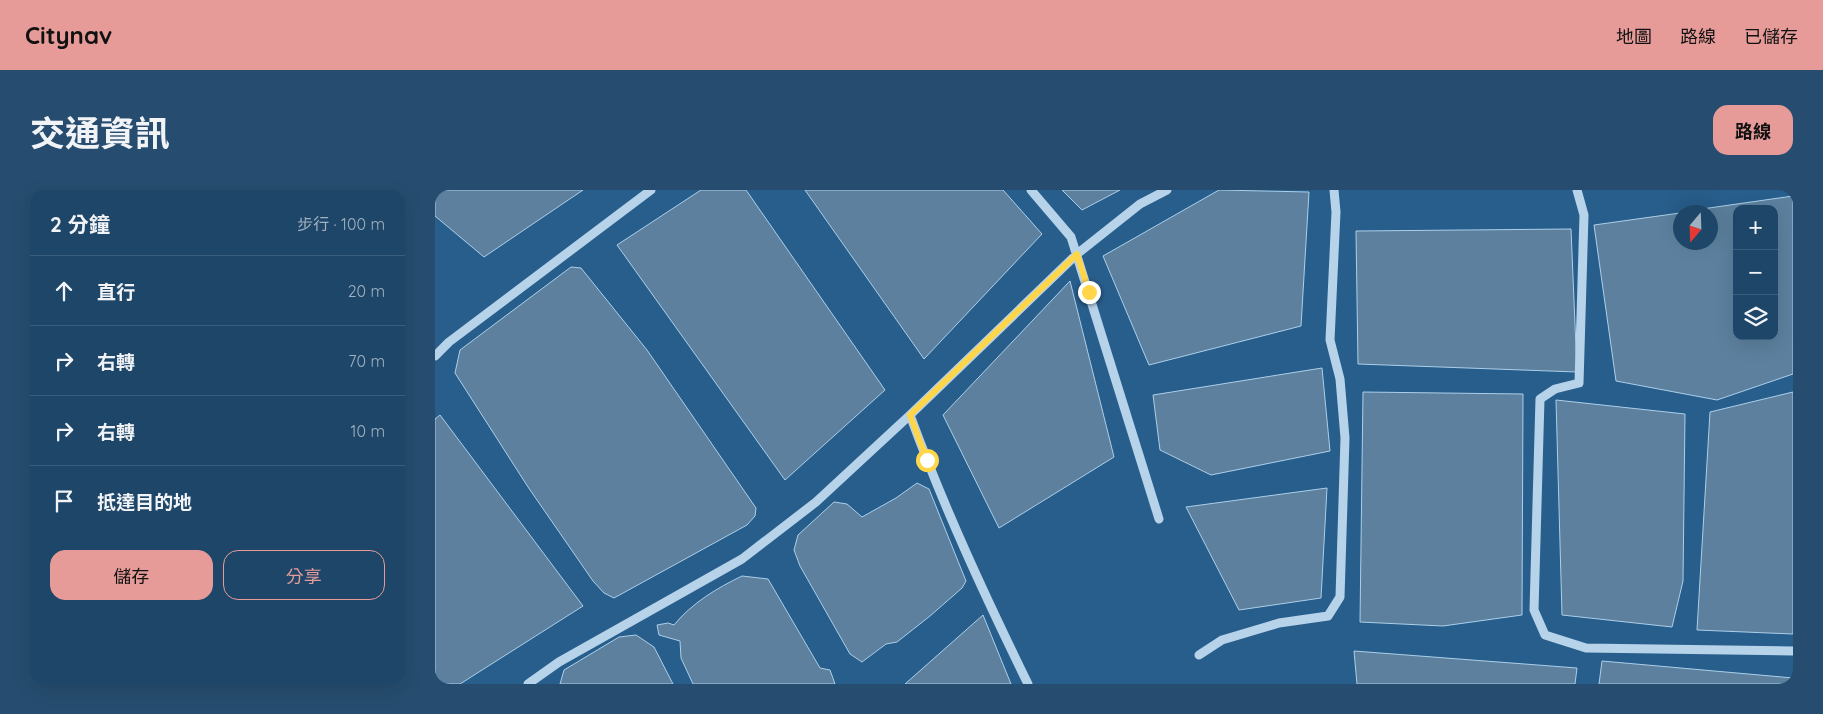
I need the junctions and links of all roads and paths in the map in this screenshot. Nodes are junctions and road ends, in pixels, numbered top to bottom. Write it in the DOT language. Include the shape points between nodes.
graph roads {
  1 [pos="651,190"];
  2 [pos="1031,190"];
  3 [pos="1167,190"];
  4 [pos="1334,190"];
  5 [pos="1577,190"];
  6 [pos="1077,254"];
  7 [pos="435,356"];
  8 [pos="910,415"];
  9 [pos="1159,519"];
  10 [pos="1793,651"];
  11 [pos="1199,655"];
  12 [pos="528,684"];
  13 [pos="1028,684"];
  1 -- 7 [label="lane" via="449,342"];
  2 -- 6 [label="lane" via="1071,237"];
  3 -- 6 [label="lane" via="1140,204"];
  4 -- 11 [label="lane" via="1336,212 1330,340 1340,379 1345,438 1341,597 1329,616 1279,623 1222,640"];
  5 -- 10 [label="lane" via="1584,215 1579,383 1555,389 1540,399 1534,610 1545,635 1586,648"];
  6 -- 8 [label="lane"];
  6 -- 9 [label="lane"];
  8 -- 12 [label="lane" via="816,502 742,559 559,662"];
  8 -- 13 [label="lane" via="986,599"];
}
